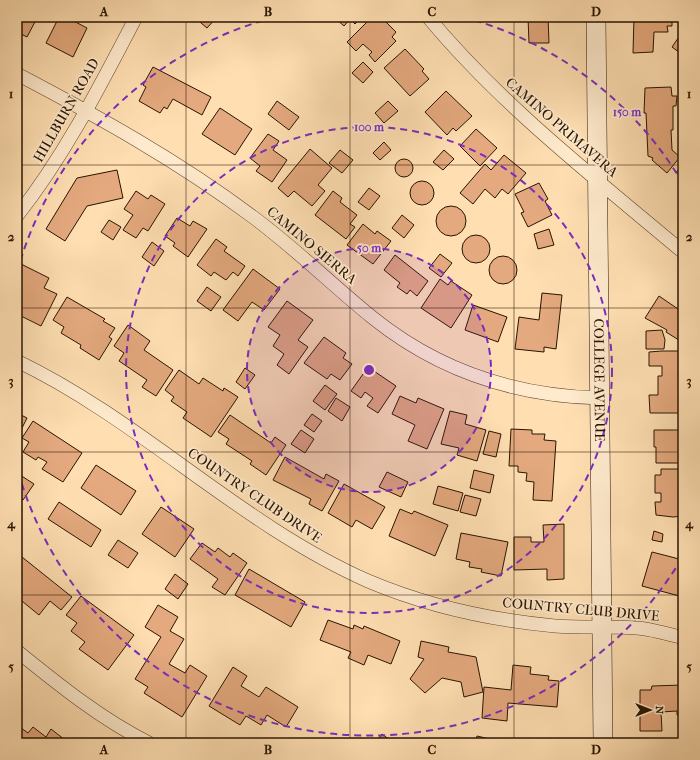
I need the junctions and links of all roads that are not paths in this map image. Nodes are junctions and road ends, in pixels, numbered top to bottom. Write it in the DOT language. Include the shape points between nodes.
graph roads {
  1 [pos="136,17"];
  2 [pos="428,17"];
  3 [pos="596,17"];
  4 [pos="17,74"];
  5 [pos="87,110"];
  6 [pos="598,180"];
  7 [pos="17,216"];
  8 [pos="683,252"];
  9 [pos="17,361"];
  10 [pos="600,398"];
  11 [pos="602,627"];
  12 [pos="683,638"];
  13 [pos="17,651"];
  14 [pos="149,743"];
  15 [pos="603,743"];
  1 -- 5 [label="street, HILLBURN ROAD"];
  2 -- 6 [label="street, CAMINO PRIMAVERA" via="491,86"];
  3 -- 6 [label="street, COLLEGE AVENUE"];
  4 -- 5 [label="street, CAMINO SIERRA"];
  5 -- 7 [label="street, HILLBURN ROAD" via="58,159"];
  5 -- 10 [label="street, CAMINO SIERRA" via="144,143 254,217 402,340 469,374 504,386 540,393"];
  6 -- 8 [label="street, CAMINO PRIMAVERA"];
  6 -- 10 [label="street, COLLEGE AVENUE"];
  9 -- 11 [label="street, COUNTRY CLUB DRIVE" via="111,417 278,533 322,559 368,581 456,610 506,620 556,626"];
  10 -- 11 [label="street, COLLEGE AVENUE"];
  11 -- 12 [label="street, COUNTRY CLUB DRIVE" via="638,628"];
  11 -- 15 [label="street, COLLEGE AVENUE"];
  13 -- 14 [label="street" via="63,689"];
}
